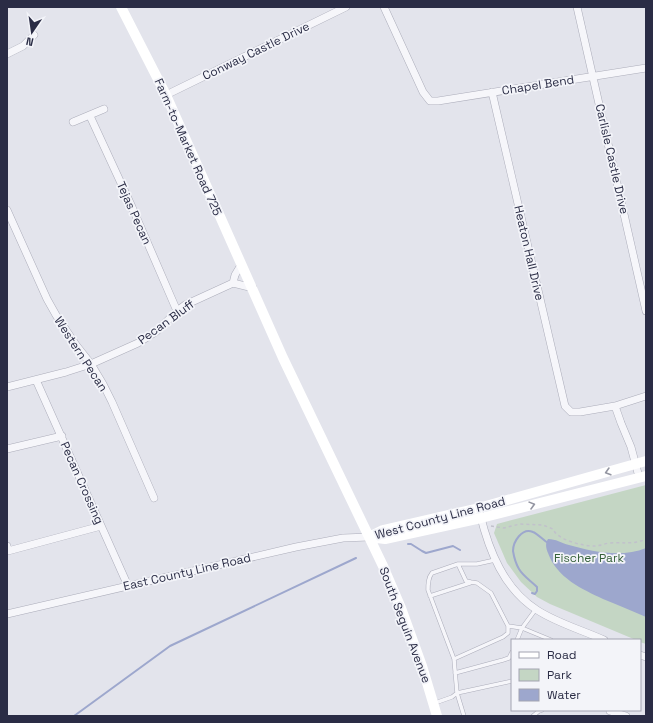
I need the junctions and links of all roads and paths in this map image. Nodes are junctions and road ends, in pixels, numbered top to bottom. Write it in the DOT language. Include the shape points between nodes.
graph roads {
  1 [pos="120,7"];
  2 [pos="346,7"];
  3 [pos="384,7"];
  4 [pos="577,7"];
  5 [pos="34,35"];
  6 [pos="7,54"];
  7 [pos="646,68"];
  8 [pos="593,76"];
  9 [pos="492,92"];
  10 [pos="166,95"];
  11 [pos="104,109"];
  12 [pos="90,116"];
  13 [pos="73,122"];
  14 [pos="7,210"];
  15 [pos="241,265"];
  16 [pos="233,283"];
  17 [pos="253,288"];
  18 [pos="177,311"];
  19 [pos="646,311"];
  20 [pos="91,364"];
  21 [pos="36,380"];
  22 [pos="7,387"];
  23 [pos="646,396"];
  24 [pos="615,406"];
  25 [pos="62,436"];
  26 [pos="7,449"];
  27 [pos="641,463"];
  28 [pos="643,477"];
  29 [pos="154,498"];
  30 [pos="480,513"];
  31 [pos="101,526"];
  32 [pos="491,526"];
  33 [pos="369,537"];
  34 [pos="646,539"];
  35 [pos="8,548"];
  36 [pos="495,560"];
  37 [pos="458,564"];
  38 [pos="471,582"];
  39 [pos="128,586"];
  40 [pos="430,596"];
  41 [pos="536,609"];
  42 [pos="7,614"];
  43 [pos="508,626"];
  44 [pos="522,628"];
  45 [pos="541,638"];
  46 [pos="517,639"];
  47 [pos="602,639"];
  48 [pos="511,654"];
  49 [pos="454,659"];
  50 [pos="455,673"];
  51 [pos="511,681"];
  52 [pos="457,693"];
  53 [pos="433,704"];
  54 [pos="610,712"];
  55 [pos="437,716"];
  56 [pos="464,716"];
  57 [pos="626,716"];
  1 -- 10 [label="main road, Farm-to-Market Road 725"];
  2 -- 10 [label="street, Conway Castle Drive"];
  3 -- 9 [label="street, Chapel Bend" via="423,92 430,101"];
  4 -- 8 [label="street, Carlisle Castle Drive"];
  5 -- 6 [label="street" via="23,46"];
  7 -- 8 [label="street, Chapel Bend"];
  8 -- 9 [label="street, Chapel Bend"];
  8 -- 19 [label="street, Carlisle Castle Drive"];
  9 -- 24 [label="street, Heaton Hall Drive" via="565,406 571,412"];
  10 -- 15 [label="main road, Farm-to-Market Road 725"];
  11 -- 12 [label="street"];
  12 -- 13 [label="street"];
  12 -- 18 [label="street, Tejas Pecan"];
  14 -- 20 [label="street, Western Pecan" via="47,299"];
  15 -- 16 [label="street"];
  15 -- 17 [label="main road, Farm-to-Market Road 725"];
  16 -- 17 [label="street"];
  16 -- 18 [label="street, Pecan Bluff"];
  17 -- 33 [label="main road, South Seguin Avenue" via="283,358"];
  18 -- 20 [label="street, Pecan Bluff" via="157,331 138,343"];
  20 -- 21 [label="street, Pecan Bluff"];
  20 -- 29 [label="street, Western Pecan" via="112,402"];
  21 -- 22 [label="street, Pecan Bluff"];
  21 -- 25 [label="street, Pecan Crossing"];
  23 -- 24 [label="street"];
  24 -- 27 [label="street" via="631,447"];
  25 -- 26 [label="street"];
  25 -- 31 [label="street, Pecan Crossing"];
  27 -- 28 [label="street"];
  27 -- 30 [label="main road, West County Line Road, one-way"];
  30 -- 28 [label="main road, West County Line Road, one-way"];
  30 -- 33 [label="main road, West County Line Road" via="385,539"];
  30 -- 36 [label="street"];
  31 -- 35 [label="street"];
  31 -- 39 [label="street, Pecan Crossing"];
  32 -- 34 [label="path" via="504,528 520,524 543,525 567,540 592,546 628,544"];
  33 -- 39 [label="street, East County Line Road" via="343,538 296,547"];
  33 -- 53 [label="main road, South Seguin Avenue" via="401,608"];
  36 -- 37 [label="lane" via="477,564"];
  36 -- 41 [label="street" via="510,585"];
  37 -- 38 [label="lane" via="466,581"];
  37 -- 40 [label="lane" via="432,573 428,584"];
  38 -- 40 [label="lane"];
  38 -- 43 [label="lane" via="477,583 491,593"];
  39 -- 42 [label="street, East County Line Road"];
  40 -- 49 [label="lane"];
  41 -- 44 [label="lane"];
  41 -- 47 [label="street"];
  43 -- 44 [label="lane"];
  43 -- 49 [label="lane" via="508,633 503,637"];
  44 -- 45 [label="lane"];
  44 -- 46 [label="lane"];
  48 -- 50 [label="lane" via="509,658"];
  49 -- 50 [label="lane"];
  50 -- 52 [label="lane"];
  51 -- 52 [label="lane"];
  52 -- 53 [label="lane"];
  52 -- 56 [label="lane"];
  53 -- 55 [label="main road, South Seguin Avenue"];
  54 -- 57 [label="street"];
}
